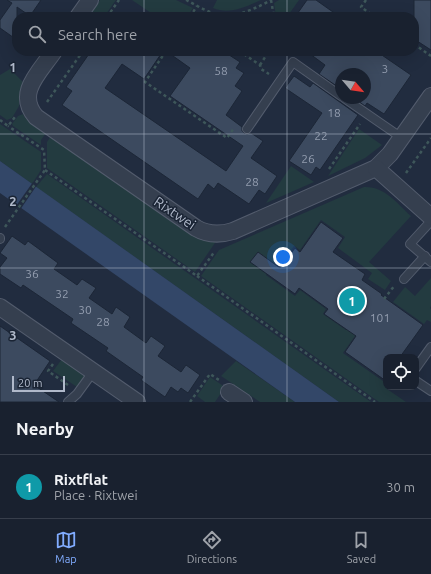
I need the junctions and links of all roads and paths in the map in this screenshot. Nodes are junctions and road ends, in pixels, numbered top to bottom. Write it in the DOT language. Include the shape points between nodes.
graph roads {
  1 [pos="90,0"];
  2 [pos="119,0"];
  3 [pos="186,0"];
  4 [pos="271,0"];
  5 [pos="366,0"];
  6 [pos="197,6"];
  7 [pos="82,12"];
  8 [pos="111,12"];
  9 [pos="193,12"];
  10 [pos="212,12"];
  11 [pos="244,12"];
  12 [pos="273,12"];
  13 [pos="368,12"];
  14 [pos="419,48"];
  15 [pos="50,56"];
  16 [pos="79,56"];
  17 [pos="163,56"];
  18 [pos="246,56"];
  19 [pos="266,56"];
  20 [pos="431,56"];
  21 [pos="260,65"];
  22 [pos="280,82"];
  23 [pos="335,92"];
  24 [pos="431,96"];
  25 [pos="353,104"];
  26 [pos="367,114"];
  27 [pos="36,118"];
  28 [pos="8,126"];
  29 [pos="247,129"];
  30 [pos="402,138"];
  31 [pos="431,138"];
  32 [pos="376,168"];
  33 [pos="45,170"];
  34 [pos="397,187"];
  35 [pos="328,189"];
  36 [pos="431,217"];
  37 [pos="431,221"];
  38 [pos="226,233"];
  39 [pos="0,239"];
  40 [pos="428,259"];
  41 [pos="197,276"];
  42 [pos="404,279"];
  43 [pos="384,299"];
  44 [pos="0,307"];
  45 [pos="431,347"];
  46 [pos="63,351"];
  47 [pos="419,364"];
  48 [pos="92,372"];
  49 [pos="419,383"];
  50 [pos="431,391"];
  51 [pos="78,392"];
  52 [pos="229,392"];
  53 [pos="68,402"];
  54 [pos="137,402"];
  55 [pos="190,402"];
  56 [pos="244,402"];
  57 [pos="375,402"];
  1 -- 7 [label="street"];
  2 -- 8 [label="path"];
  3 -- 6 [label="path"];
  4 -- 11 [label="path"];
  4 -- 12 [label="path"];
  5 -- 13 [label="path" via="361,7"];
  6 -- 9 [label="path"];
  6 -- 10 [label="path"];
  14 -- 20 [label="path"];
  15 -- 27 [label="street, Rixtwei" via="27,92 27,102"];
  16 -- 27 [label="path"];
  17 -- 29 [label="path" via="145,82 228,138 238,123"];
  18 -- 21 [label="path"];
  19 -- 21 [label="path"];
  21 -- 22 [label="path" via="261,69"];
  22 -- 23 [label="lane" via="293,62"];
  22 -- 29 [label="lane"];
  24 -- 30 [label="street"];
  25 -- 26 [label="lane"];
  26 -- 30 [label="lane"];
  26 -- 35 [label="path" via="323,178"];
  27 -- 38 [label="street, Rixtwei" via="196,228 207,233"];
  28 -- 33 [label="path" via="44,150"];
  30 -- 32 [label="street"];
  31 -- 34 [label="path"];
  32 -- 34 [label="street"];
  32 -- 35 [label="street, Rixtwei"];
  33 -- 39 [label="path" via="1,233"];
  33 -- 41 [label="path"];
  34 -- 36 [label="street"];
  35 -- 38 [label="street, Rixtwei"];
  37 -- 40 [label="lane" via="410,244"];
  38 -- 41 [label="path"];
  40 -- 42 [label="lane"];
  41 -- 57 [label="path"];
  42 -- 43 [label="path" via="394,286"];
  44 -- 46 [label="street"];
  45 -- 47 [label="lane"];
  46 -- 48 [label="street"];
  46 -- 51 [label="path" via="48,371"];
  48 -- 51 [label="lane"];
  48 -- 54 [label="street"];
  49 -- 50 [label="lane"];
  51 -- 53 [label="lane"];
  52 -- 55 [label="path" via="226,385 210,374"];
  52 -- 56 [label="street"];
}
